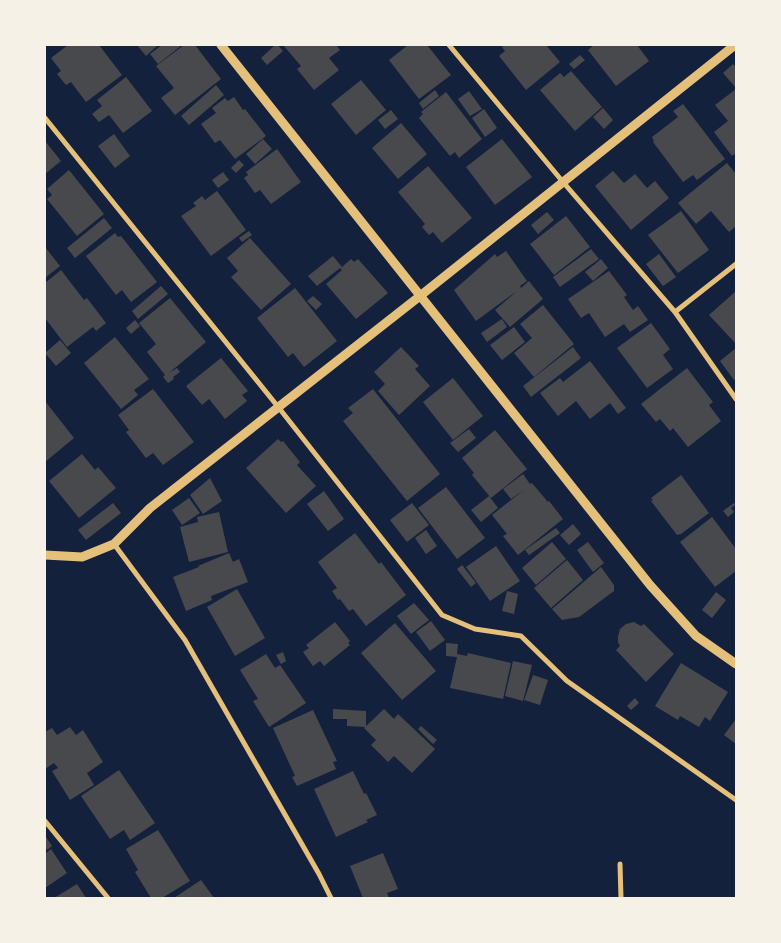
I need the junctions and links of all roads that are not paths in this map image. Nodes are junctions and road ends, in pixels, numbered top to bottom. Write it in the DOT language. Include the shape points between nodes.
graph roads {
  1 [pos="221,45"];
  2 [pos="735,45"];
  3 [pos="451,46"];
  4 [pos="45,118"];
  5 [pos="562,182"];
  6 [pos="736,264"];
  7 [pos="420,296"];
  8 [pos="675,312"];
  9 [pos="736,399"];
  10 [pos="279,408"];
  11 [pos="114,544"];
  12 [pos="45,555"];
  13 [pos="736,664"];
  14 [pos="736,800"];
  15 [pos="45,821"];
  16 [pos="620,864"];
  17 [pos="108,898"];
  18 [pos="331,898"];
  19 [pos="622,898"];
  1 -- 7 [label="street"];
  2 -- 5 [label="street"];
  3 -- 5 [label="street"];
  4 -- 10 [label="street"];
  5 -- 7 [label="street"];
  5 -- 8 [label="street"];
  6 -- 8 [label="street"];
  7 -- 10 [label="street"];
  7 -- 13 [label="street" via="650,586 696,636"];
  8 -- 9 [label="street"];
  10 -- 11 [label="street" via="150,508"];
  10 -- 14 [label="street" via="442,615 475,629 521,636 567,680"];
  11 -- 12 [label="street" via="82,557"];
  11 -- 18 [label="street" via="185,640"];
  15 -- 17 [label="street"];
  16 -- 19 [label="street"];
}
